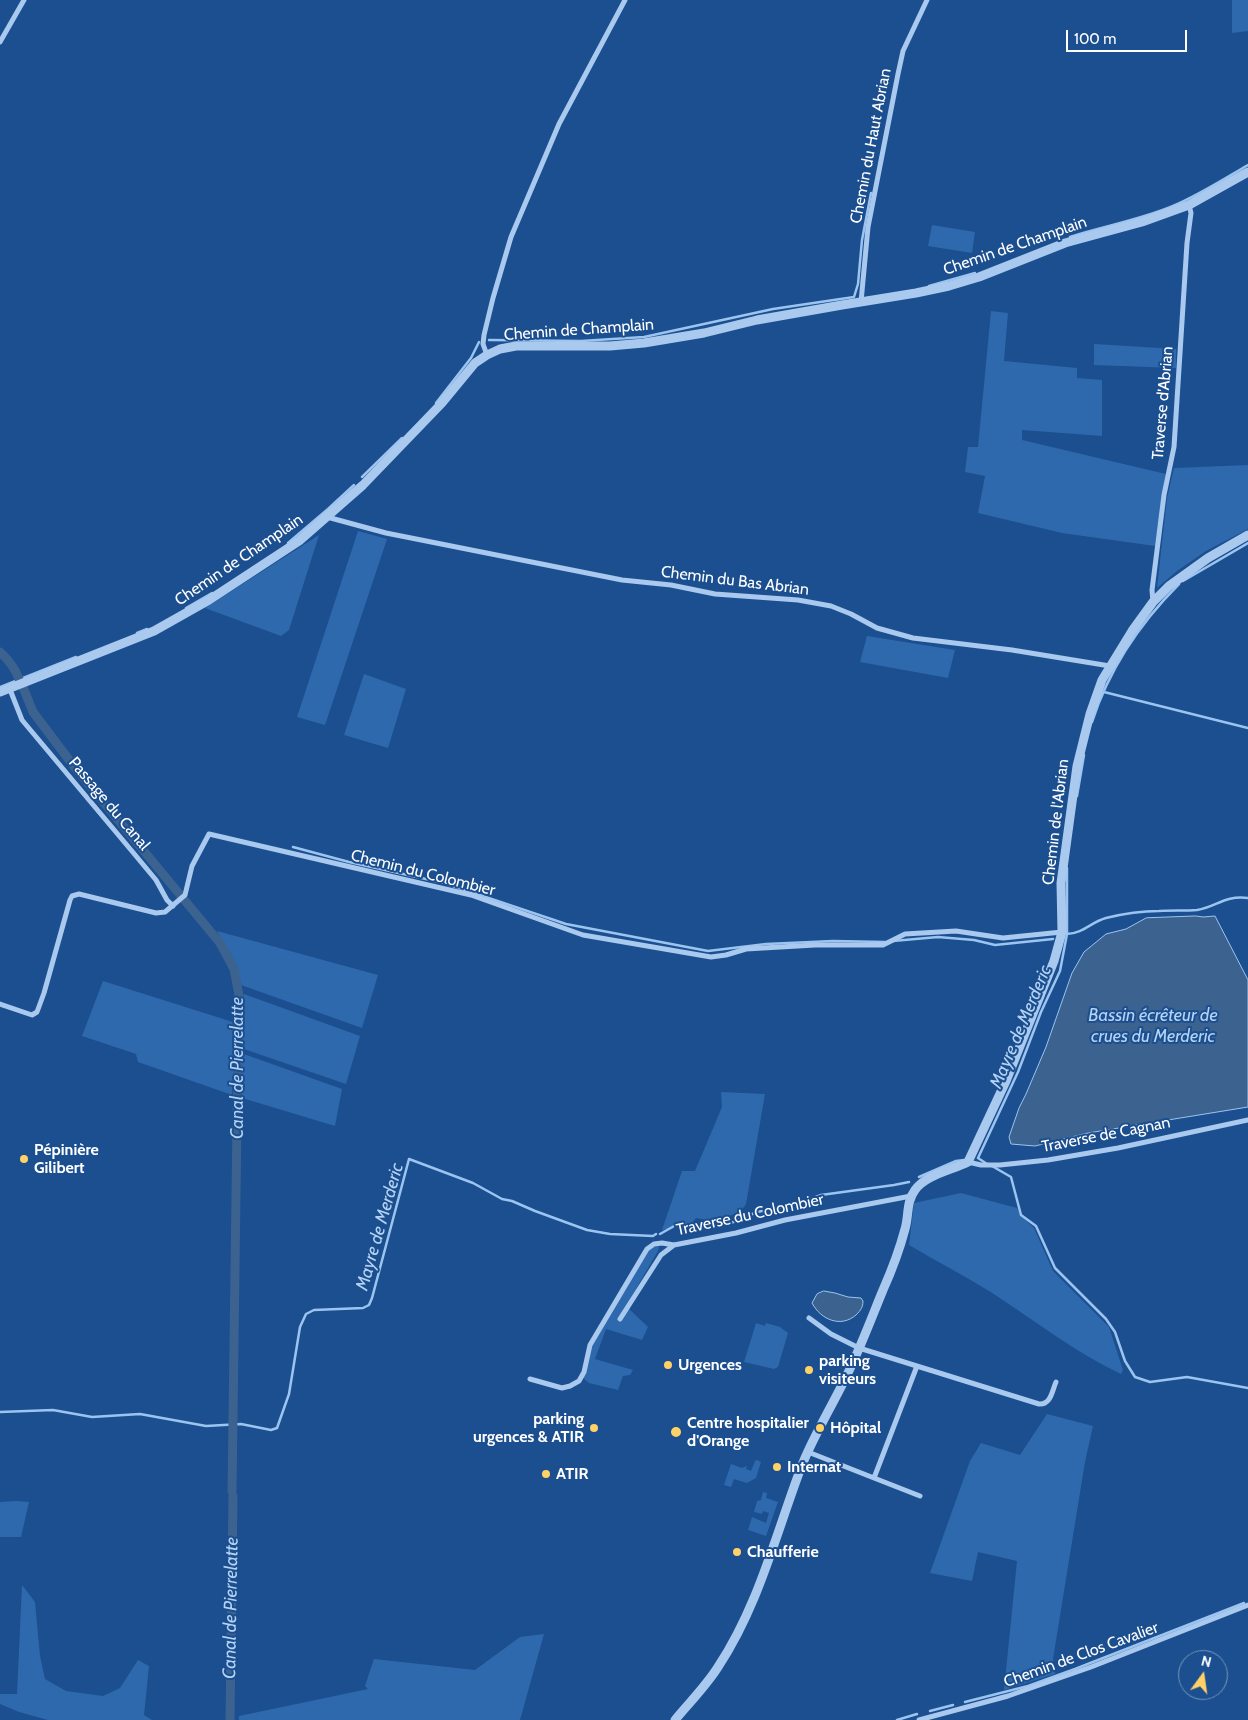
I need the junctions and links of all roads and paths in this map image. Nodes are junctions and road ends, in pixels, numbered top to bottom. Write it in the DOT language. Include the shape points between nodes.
graph roads {
  1 [pos="24,0"];
  2 [pos="625,0"];
  3 [pos="928,0"];
  4 [pos="0,42"];
  5 [pos="1248,172"];
  6 [pos="1189,205"];
  7 [pos="861,302"];
  8 [pos="487,355"];
  9 [pos="326,517"];
  10 [pos="1248,535"];
  11 [pos="1152,602"];
  12 [pos="1110,666"];
  13 [pos="9,687"];
  14 [pos="0,692"];
  15 [pos="173,906"];
  16 [pos="1062,932"];
  17 [pos="0,1004"];
  18 [pos="1248,1120"];
  19 [pos="969,1160"];
  20 [pos="911,1196"];
  21 [pos="674,1245"];
  22 [pos="809,1318"];
  23 [pos="620,1319"];
  24 [pos="859,1348"];
  25 [pos="917,1366"];
  26 [pos="530,1379"];
  27 [pos="1056,1382"];
  28 [pos="808,1452"];
  29 [pos="874,1478"];
  30 [pos="920,1496"];
  31 [pos="1248,1605"];
  32 [pos="675,1720"];
  33 [pos="919,1720"];
  1 -- 4 [label="street"];
  2 -- 8 [label="street" via="559,124 511,237 484,335"];
  3 -- 7 [label="street, Chemin du Haut Abrian" via="903,52 898,74 868,227"];
  5 -- 6 [label="street, Chemin de Champlain"];
  6 -- 7 [label="street, Chemin de Champlain" via="1065,244 979,277 916,293"];
  6 -- 11 [label="street, Traverse d'Abrian" via="1174,447 1164,495"];
  7 -- 8 [label="street, Chemin de Champlain" via="644,343 516,346"];
  8 -- 9 [label="street, Chemin de Champlain" via="475,363 442,403 363,485"];
  9 -- 12 [label="street, Chemin du Bas Abrian" via="386,533 622,580 831,606 877,628 913,638"];
  9 -- 13 [label="street, Chemin de Champlain" via="299,541 179,618 154,631"];
  10 -- 11 [label="street, Chemin de l'Abrian" via="1208,558"];
  11 -- 12 [label="street, Chemin de l'Abrian"];
  12 -- 16 [label="street, Chemin de l'Abrian" via="1090,714 1077,766 1062,883"];
  13 -- 14 [label="street, Chemin de Champlain"];
  13 -- 15 [label="street, Passage du Canal" via="22,720 156,880"];
  15 -- 16 [label="street, Chemin du Colombier" via="185,895 192,866 209,834 471,895 583,935 711,957 746,949 883,945 905,934 956,931 1003,938"];
  15 -- 17 [label="street, Chemin du Colombier" via="165,912 156,913 79,894 72,896 37,1012 32,1015"];
  16 -- 19 [label="street, Chemin de l'Abrian" via="1036,1008"];
  18 -- 19 [label="street, Traverse de Cagnan" via="1048,1160 985,1165"];
  19 -- 20 [label="street" via="955,1169 932,1176"];
  20 -- 21 [label="street, Traverse du Colombier"];
  20 -- 24 [label="street" via="905,1229 888,1280"];
  21 -- 23 [label="street" via="660,1255"];
  21 -- 26 [label="street, Traverse du Colombier" via="659,1243 647,1249 590,1345 579,1381 562,1388"];
  22 -- 24 [label="street"];
  24 -- 25 [label="street"];
  24 -- 28 [label="street"];
  25 -- 27 [label="street" via="1039,1404 1048,1402"];
  25 -- 29 [label="street"];
  28 -- 29 [label="street"];
  28 -- 32 [label="street" via="768,1564 738,1632 717,1669"];
  29 -- 30 [label="street"];
  31 -- 33 [label="street, Chemin de Clos Cavalier" via="1092,1667 1008,1696"];
}
